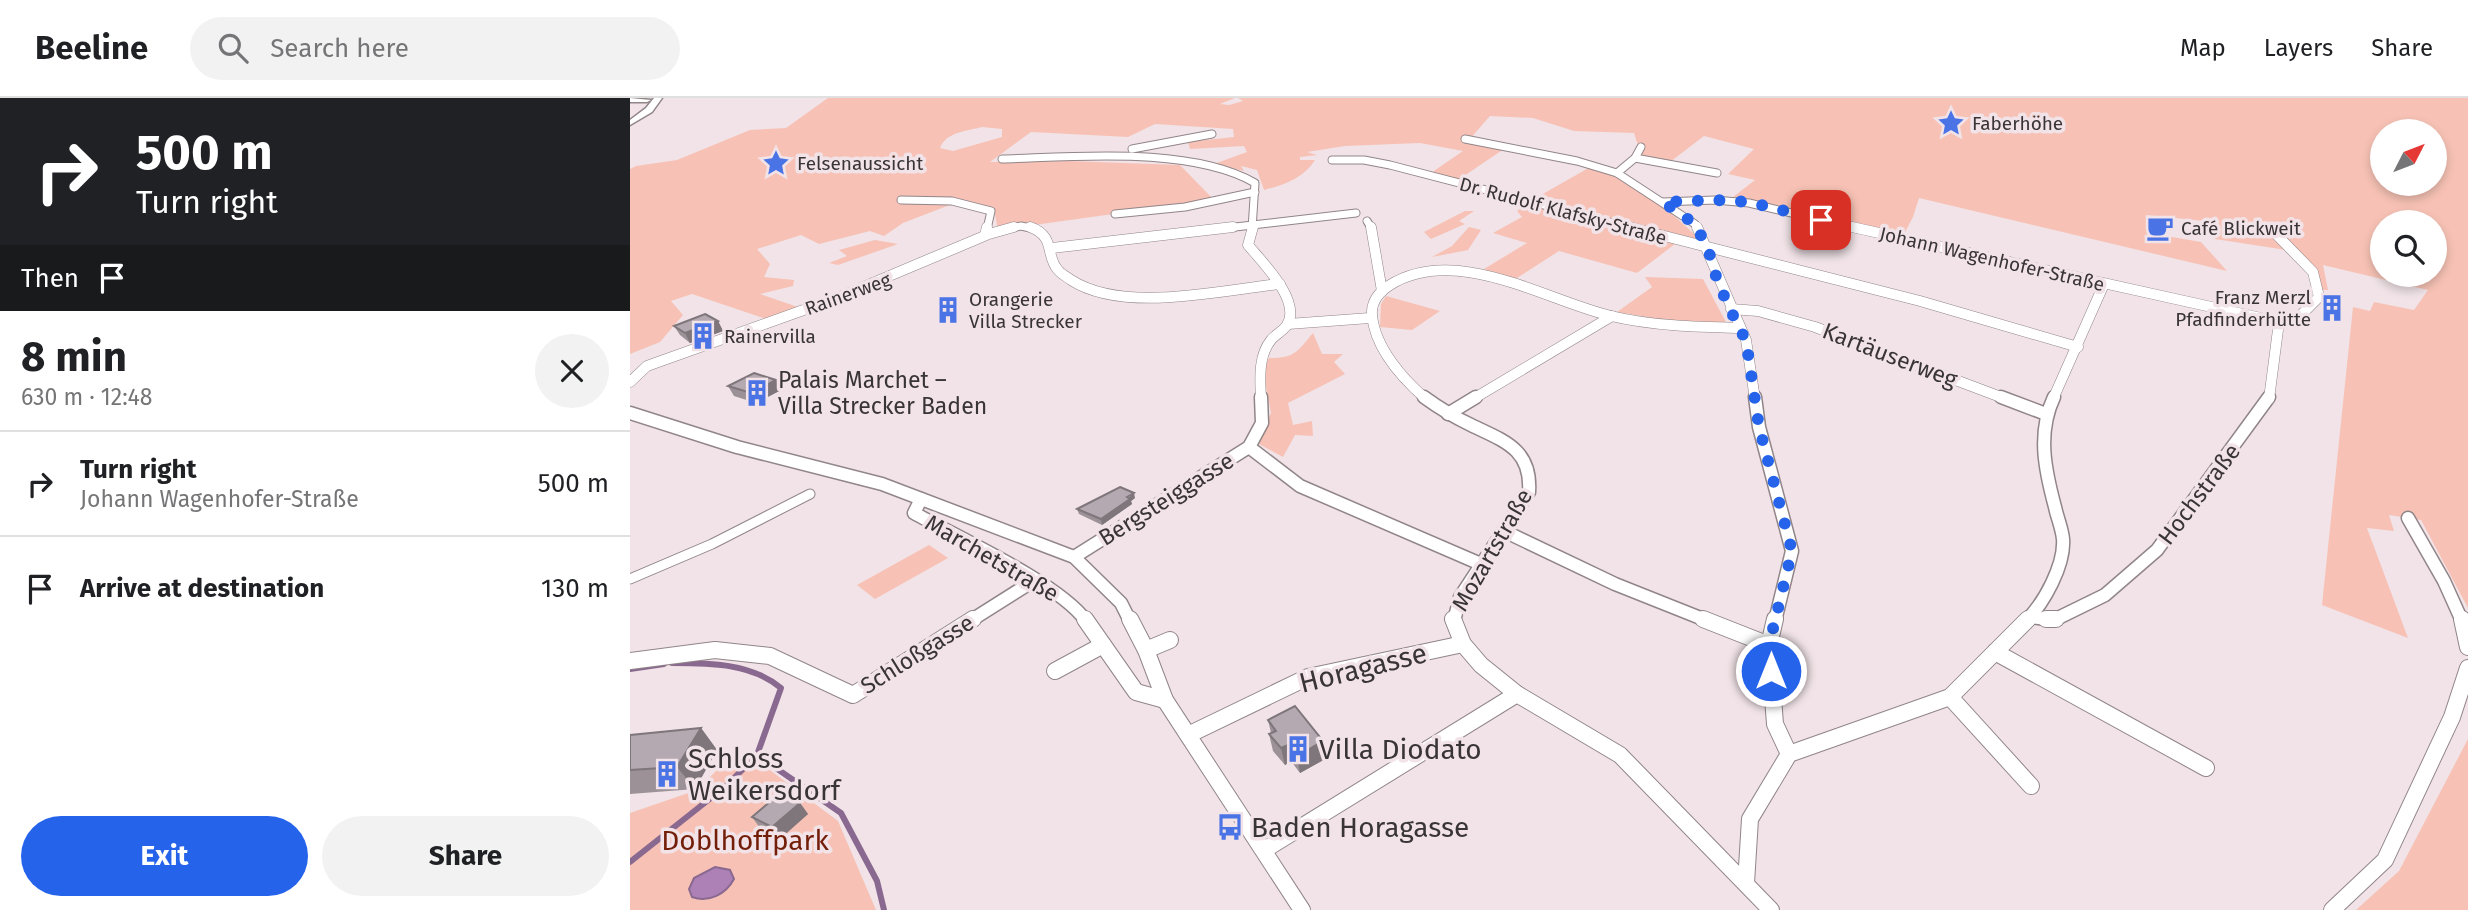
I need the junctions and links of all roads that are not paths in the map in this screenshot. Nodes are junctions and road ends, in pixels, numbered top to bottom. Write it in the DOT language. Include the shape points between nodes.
graph roads {
  1 [pos="658,98"];
  2 [pos="647,99"];
  3 [pos="630,100"];
  4 [pos="649,110"];
  5 [pos="630,122"];
  6 [pos="1212,135"];
  7 [pos="1465,139"];
  8 [pos="1641,147"];
  9 [pos="1132,150"];
  10 [pos="1635,158"];
  11 [pos="1002,159"];
  12 [pos="1332,160"];
  13 [pos="1617,173"];
  14 [pos="1717,173"];
  15 [pos="1255,192"];
  16 [pos="901,200"];
  17 [pos="1663,202"];
  18 [pos="1356,213"];
  19 [pos="1115,214"];
  20 [pos="1367,221"];
  21 [pos="1255,225"];
  22 [pos="1030,226"];
  23 [pos="2270,228"];
  24 [pos="985,235"];
  25 [pos="1052,248"];
  26 [pos="1708,249"];
  27 [pos="1280,284"];
  28 [pos="2104,284"];
  29 [pos="1382,291"];
  30 [pos="1731,309"];
  31 [pos="1612,316"];
  32 [pos="1370,318"];
  33 [pos="2279,322"];
  34 [pos="1288,324"];
  35 [pos="1739,328"];
  36 [pos="2078,346"];
  37 [pos="630,382"];
  38 [pos="630,413"];
  39 [pos="1448,414"];
  40 [pos="2046,414"];
  41 [pos="1249,447"];
  42 [pos="810,494"];
  43 [pos="921,499"];
  44 [pos="2408,518"];
  45 [pos="1506,532"];
  46 [pos="1074,556"];
  47 [pos="1483,565"];
  48 [pos="630,579"];
  49 [pos="1035,580"];
  50 [pos="2030,617"];
  51 [pos="1170,640"];
  52 [pos="1463,644"];
  53 [pos="1103,645"];
  54 [pos="1769,645"];
  55 [pos="2468,647"];
  56 [pos="1146,650"];
  57 [pos="1996,652"];
  58 [pos="630,661"];
  59 [pos="2468,668"];
  60 [pos="1055,671"];
  61 [pos="1517,694"];
  62 [pos="1950,697"];
  63 [pos="1165,700"];
  64 [pos="1188,735"];
  65 [pos="1789,754"];
  66 [pos="2206,768"];
  67 [pos="2031,786"];
  68 [pos="1264,850"];
  69 [pos="1746,883"];
  70 [pos="1302,910"];
  71 [pos="1771,910"];
  72 [pos="2332,910"];
  1 -- 4 [label="street"];
  2 -- 3 [label="street"];
  2 -- 4 [label="street"];
  4 -- 5 [label="street"];
  6 -- 9 [label="street"];
  7 -- 13 [label="street"];
  8 -- 10 [label="street"];
  9 -- 11 [label="street"];
  9 -- 15 [label="street" via="1247,175 1255,183"];
  10 -- 13 [label="street"];
  10 -- 14 [label="street"];
  12 -- 26 [label="street, Dr. Rudolf Klafsky-Straße" via="1390,165"];
  13 -- 17 [label="street"];
  15 -- 19 [label="street" via="1185,207"];
  15 -- 21 [label="street"];
  16 -- 24 [label="street" via="952,201 991,211"];
  17 -- 26 [label="street" via="1695,224"];
  17 -- 28 [label="street, Johann Wagenhofer-Straße" via="1749,202"];
  18 -- 21 [label="street"];
  20 -- 29 [label="street"];
  21 -- 25 [label="street"];
  21 -- 27 [label="street" via="1248,245"];
  22 -- 24 [label="street, Rainerweg"];
  22 -- 25 [label="street"];
  23 -- 33 [label="street" via="2313,272 2319,297 2294,322"];
  24 -- 37 [label="street, Rainerweg" via="886,281 647,366"];
  25 -- 27 [label="street" via="1056,269 1098,292 1129,296"];
  26 -- 30 [label="street"];
  26 -- 36 [label="street, Dr. Rudolf Klafsky-Straße"];
  27 -- 34 [label="street" via="1287,296"];
  28 -- 33 [label="street, Johann Wagenhofer-Straße"];
  28 -- 36 [label="street"];
  29 -- 31 [label="street" via="1404,278 1458,270"];
  29 -- 32 [label="street"];
  30 -- 35 [label="street"];
  30 -- 40 [label="street, Kartäuserweg" via="1815,327"];
  31 -- 35 [label="street"];
  31 -- 39 [label="street"];
  32 -- 34 [label="street"];
  32 -- 39 [label="street, Mozartstraße" via="1394,368"];
  33 -- 50 [label="street, Hochstraße" via="2269,400 2157,550 2105,595 2054,620"];
  34 -- 41 [label="street, Bergsteiggasse" via="1269,342 1259,369 1262,423"];
  35 -- 54 [label="street" via="1746,340 1759,427 1792,551"];
  36 -- 40 [label="street"];
  38 -- 43 [label="street, Marchetstraße" via="737,447 849,474"];
  39 -- 45 [label="street, Mozartstraße" via="1511,446 1527,462 1529,492"];
  40 -- 50 [label="street" via="2043,452 2063,539 2050,584"];
  41 -- 46 [label="street, Bergsteiggasse"];
  41 -- 47 [label="street" via="1300,486"];
  42 -- 48 [label="street"];
  43 -- 46 [label="street, Marchetstraße"];
  43 -- 49 [label="street, Marchetstraße" via="914,513"];
  44 -- 55 [label="street" via="2453,598"];
  45 -- 47 [label="street, Mozartstraße"];
  45 -- 54 [label="street" via="1615,584"];
  46 -- 56 [label="street, Marchetstraße" via="1121,603"];
  47 -- 52 [label="street, Mozartstraße" via="1460,597 1453,618"];
  49 -- 53 [label="street, Marchetstraße" via="1077,608"];
  49 -- 58 [label="street, Schloßgasse" via="853,695 770,656 715,650"];
  50 -- 57 [label="street"];
  51 -- 56 [label="street"];
  52 -- 61 [label="street, Mozartstraße" via="1481,666"];
  52 -- 64 [label="street, Horagasse" via="1308,677"];
  53 -- 60 [label="street"];
  53 -- 63 [label="street, Marchetstraße" via="1136,692"];
  54 -- 65 [label="street" via="1774,724"];
  56 -- 63 [label="street, Marchetstraße"];
  57 -- 62 [label="street"];
  57 -- 66 [label="street"];
  59 -- 72 [label="street" via="2452,717 2385,860"];
  61 -- 68 [label="street"];
  61 -- 69 [label="street, Mozartstraße" via="1620,755"];
  62 -- 65 [label="street"];
  62 -- 67 [label="street"];
  63 -- 64 [label="street, Marchetstraße"];
  64 -- 68 [label="street, Marchetstraße"];
  65 -- 69 [label="street" via="1750,819"];
  68 -- 70 [label="street, Marchetstraße"];
  69 -- 71 [label="street, Mozartstraße"];
}
